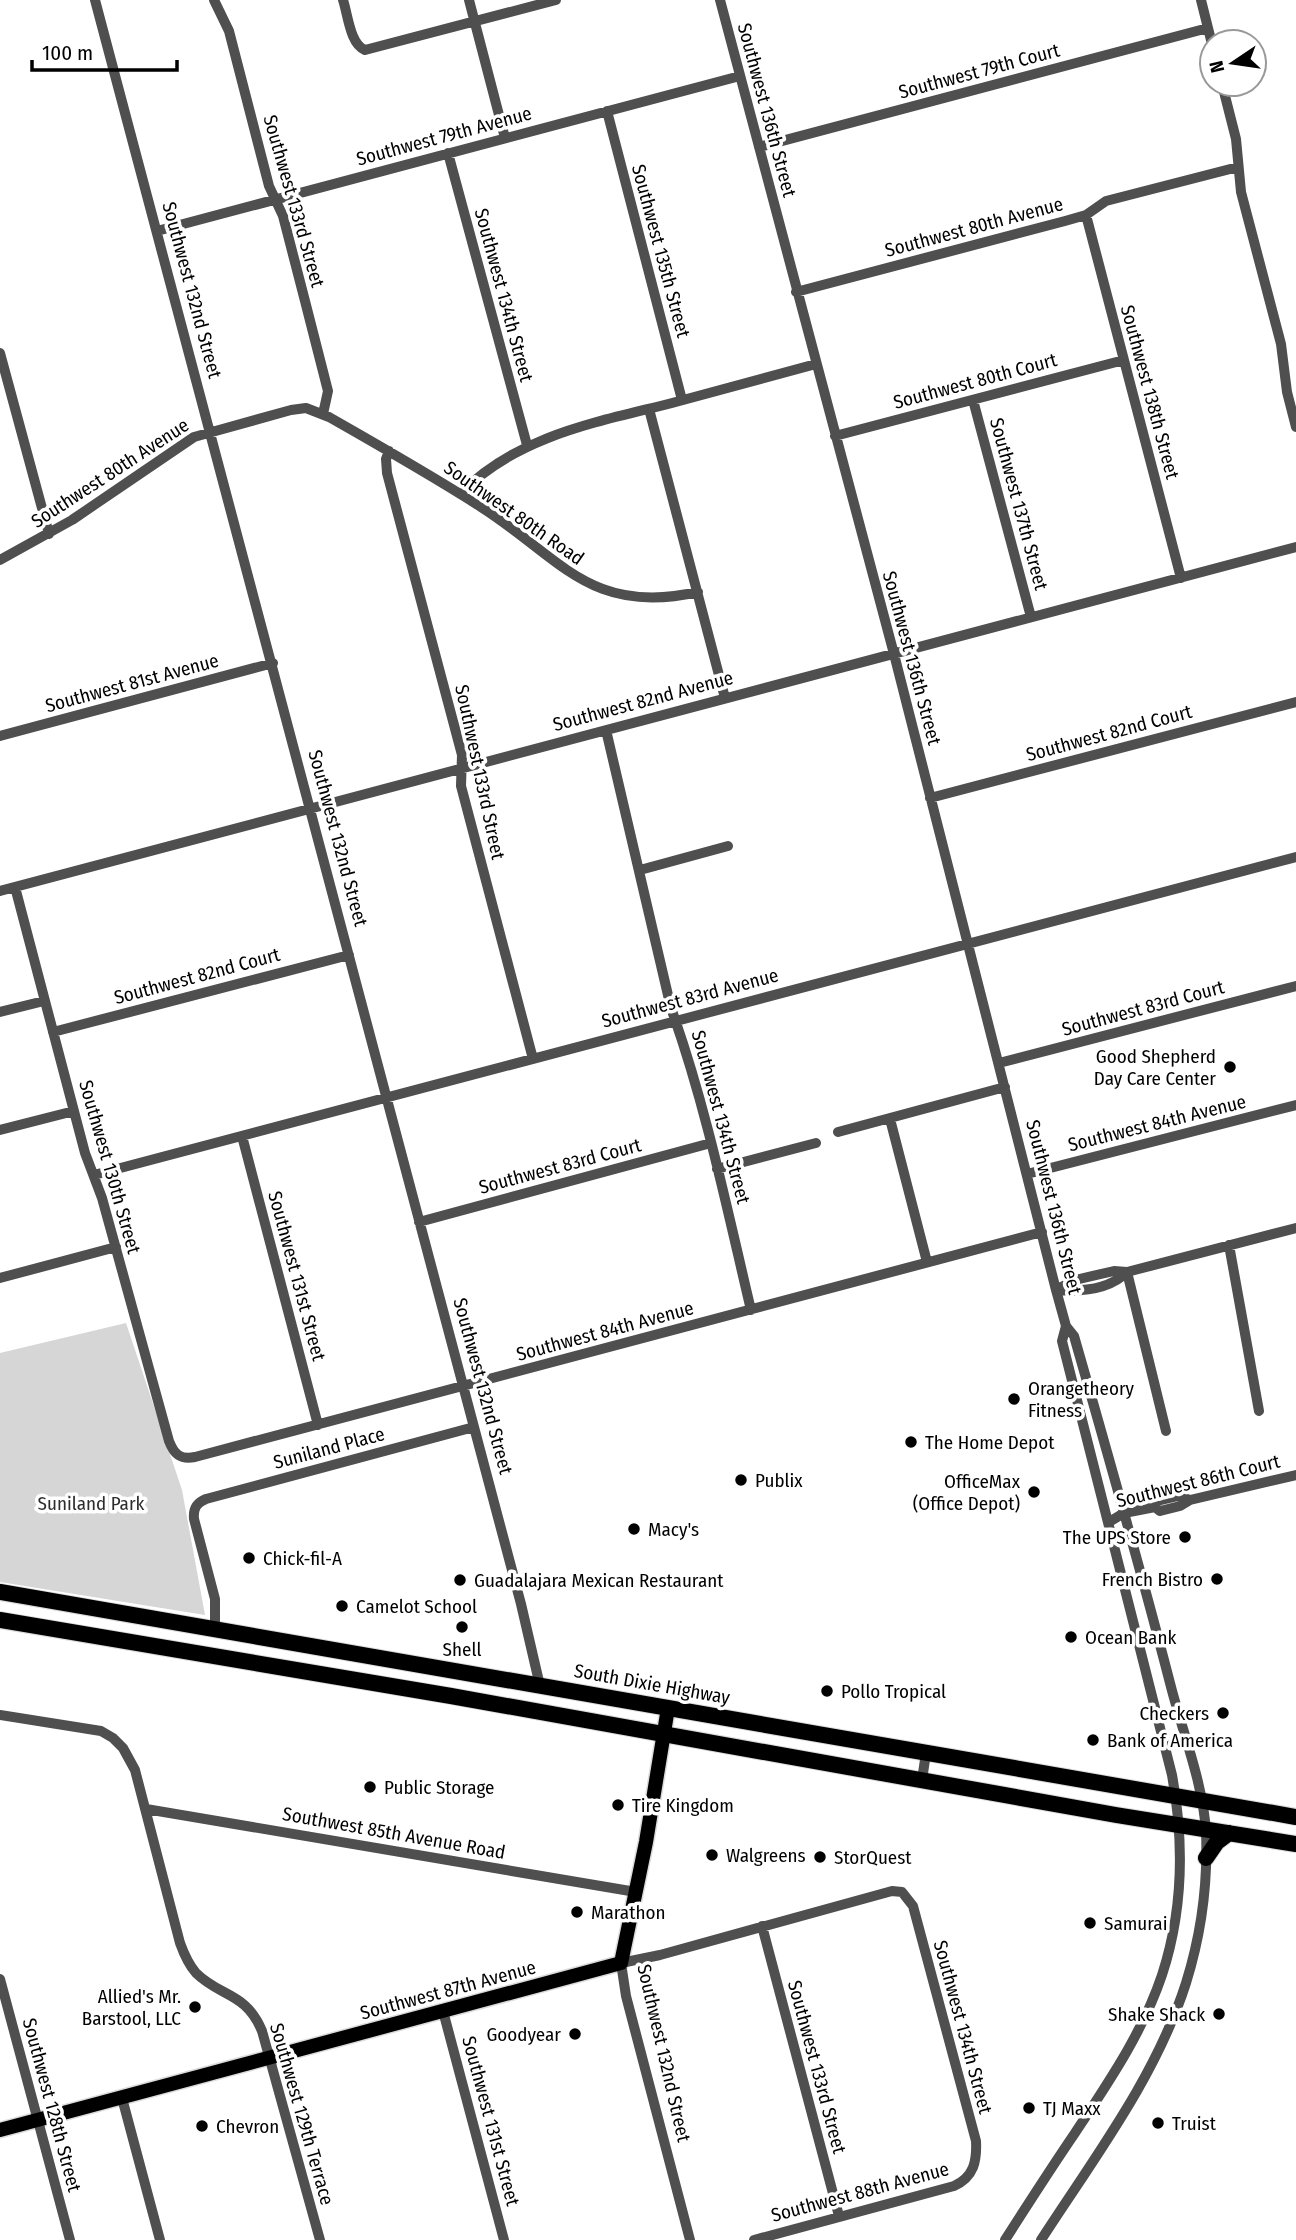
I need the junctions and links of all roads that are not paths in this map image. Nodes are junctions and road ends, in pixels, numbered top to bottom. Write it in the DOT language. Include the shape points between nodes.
graph roads {
  1 [pos="95,0"];
  2 [pos="214,0"];
  3 [pos="344,0"];
  4 [pos="469,0"];
  5 [pos="556,0"];
  6 [pos="1200,0"];
  7 [pos="723,1"];
  8 [pos="475,22"];
  9 [pos="1208,28"];
  10 [pos="1198,31"];
  11 [pos="740,76"];
  12 [pos="1226,98"];
  13 [pos="607,111"];
  14 [pos="505,138"];
  15 [pos="759,147"];
  16 [pos="448,153"];
  17 [pos="1238,167"];
  18 [pos="276,200"];
  19 [pos="1086,215"];
  20 [pos="157,231"];
  21 [pos="796,292"];
  22 [pos="0,353"];
  23 [pos="1124,360"];
  24 [pos="816,364"];
  25 [pos="682,400"];
  26 [pos="973,400"];
  27 [pos="649,409"];
  28 [pos="323,414"];
  29 [pos="1296,427"];
  30 [pos="210,432"];
  31 [pos="835,436"];
  32 [pos="527,445"];
  33 [pos="389,451"];
  34 [pos="460,494"];
  35 [pos="49,534"];
  36 [pos="1296,547"];
  37 [pos="0,560"];
  38 [pos="1181,578"];
  39 [pos="698,592"];
  40 [pos="1031,617"];
  41 [pos="894,654"];
  42 [pos="272,663"];
  43 [pos="725,698"];
  44 [pos="1296,702"];
  45 [pos="606,730"];
  46 [pos="0,736"];
  47 [pos="461,768"];
  48 [pos="930,798"];
  49 [pos="310,808"];
  50 [pos="728,846"];
  51 [pos="1296,857"];
  52 [pos="640,870"];
  53 [pos="15,887"];
  54 [pos="0,891"];
  55 [pos="968,943"];
  56 [pos="349,955"];
  57 [pos="1296,986"];
  58 [pos="44,1001"];
  59 [pos="0,1013"];
  60 [pos="676,1020"];
  61 [pos="53,1032"];
  62 [pos="533,1059"];
  63 [pos="999,1063"];
  64 [pos="1005,1087"];
  65 [pos="387,1097"];
  66 [pos="1296,1105"];
  67 [pos="74,1111"];
  68 [pos="890,1119"];
  69 [pos="0,1130"];
  70 [pos="838,1132"];
  71 [pos="242,1136"];
  72 [pos="711,1143"];
  73 [pos="816,1143"];
  74 [pos="717,1169"];
  75 [pos="1027,1174"];
  76 [pos="94,1175"];
  77 [pos="419,1222"];
  78 [pos="1296,1228"];
  79 [pos="1042,1232"];
  80 [pos="1229,1245"];
  81 [pos="116,1248"];
  82 [pos="927,1262"];
  83 [pos="1127,1272"];
  84 [pos="0,1278"];
  85 [pos="1056,1290"];
  86 [pos="751,1310"];
  87 [pos="1066,1326"];
  88 [pos="463,1386"];
  89 [pos="1259,1411"];
  90 [pos="318,1425"];
  91 [pos="474,1427"];
  92 [pos="1166,1431"];
  93 [pos="177,1455"];
  94 [pos="1296,1475"];
  95 [pos="1124,1513"];
  96 [pos="1108,1521"];
  97 [pos="0,1592"];
  98 [pos="0,1620"];
  99 [pos="215,1629"];
  100 [pos="211,1657"];
  101 [pos="540,1686"];
  102 [pos="668,1708"];
  103 [pos="534,1712"];
  104 [pos="0,1715"];
  105 [pos="664,1734"];
  106 [pos="926,1753"];
  107 [pos="922,1780"];
  108 [pos="1176,1796"];
  109 [pos="1201,1800"];
  110 [pos="145,1809"];
  111 [pos="1296,1817"];
  112 [pos="1179,1825"];
  113 [pos="1206,1828"];
  114 [pos="1230,1833"];
  115 [pos="1296,1844"];
  116 [pos="1206,1858"];
  117 [pos="636,1892"];
  118 [pos="906,1894"];
  119 [pos="762,1926"];
  120 [pos="621,1963"];
  121 [pos="0,1979"];
  122 [pos="443,2011"];
  123 [pos="271,2057"];
  124 [pos="122,2098"];
  125 [pos="38,2121"];
  126 [pos="0,2130"];
  127 [pos="972,2172"];
  128 [pos="839,2216"];
  129 [pos="70,2240"];
  130 [pos="160,2240"];
  131 [pos="320,2240"];
  132 [pos="504,2240"];
  133 [pos="690,2240"];
  134 [pos="754,2240"];
  135 [pos="1005,2240"];
  136 [pos="1041,2240"];
  1 -- 20 [label="street, Southwest 132nd Street"];
  2 -- 18 [label="street, Southwest 133rd Street" via="229,31"];
  3 -- 8 [label="street" via="360,49"];
  4 -- 8 [label="street"];
  5 -- 8 [label="street"];
  6 -- 9 [label="street"];
  7 -- 11 [label="street, Southwest 136th Street"];
  8 -- 14 [label="street"];
  10 -- 15 [label="street, Southwest 79th Court"];
  11 -- 13 [label="street, Southwest 79th Avenue"];
  11 -- 15 [label="street, Southwest 136th Street"];
  12 -- 17 [label="street"];
  13 -- 14 [label="street, Southwest 79th Avenue"];
  13 -- 25 [label="street, Southwest 135th Street"];
  14 -- 16 [label="street, Southwest 79th Avenue"];
  15 -- 21 [label="street, Southwest 136th Street"];
  16 -- 18 [label="street, Southwest 79th Avenue"];
  16 -- 32 [label="street, Southwest 134th Street"];
  17 -- 19 [label="street, Southwest 80th Avenue" via="1106,201"];
  17 -- 29 [label="street"];
  18 -- 20 [label="street, Southwest 79th Avenue"];
  18 -- 28 [label="street, Southwest 133rd Street" via="328,391"];
  19 -- 21 [label="street, Southwest 80th Avenue"];
  19 -- 23 [label="street, Southwest 138th Street"];
  20 -- 30 [label="street, Southwest 132nd Street"];
  21 -- 24 [label="street, Southwest 136th Street"];
  22 -- 35 [label="street"];
  23 -- 26 [label="street, Southwest 80th Court"];
  23 -- 38 [label="street, Southwest 138th Street"];
  24 -- 25 [label="street"];
  24 -- 31 [label="street, Southwest 136th Street"];
  25 -- 27 [label="street"];
  26 -- 31 [label="street, Southwest 80th Court"];
  26 -- 40 [label="street, Southwest 137th Street"];
  27 -- 32 [label="street"];
  27 -- 39 [label="street"];
  28 -- 30 [label="street, Southwest 80th Avenue" via="306,408 291,410"];
  28 -- 33 [label="street, Southwest 80th Road"];
  30 -- 35 [label="street, Southwest 80th Avenue" via="194,437"];
  30 -- 42 [label="street, Southwest 132nd Street"];
  31 -- 41 [label="street, Southwest 136th Street"];
  32 -- 34 [label="street" via="485,471"];
  33 -- 34 [label="street, Southwest 80th Road"];
  33 -- 47 [label="street, Southwest 133rd Street" via="387,472 462,755"];
  34 -- 39 [label="street, Southwest 80th Road" via="597,589 640,598"];
  35 -- 37 [label="street, Southwest 80th Avenue"];
  36 -- 38 [label="street, Southwest 82nd Avenue"];
  38 -- 40 [label="street, Southwest 82nd Avenue"];
  39 -- 43 [label="street"];
  40 -- 41 [label="street, Southwest 82nd Avenue"];
  41 -- 43 [label="street, Southwest 82nd Avenue"];
  41 -- 48 [label="street, Southwest 136th Street"];
  42 -- 46 [label="street, Southwest 81st Avenue"];
  42 -- 49 [label="street, Southwest 132nd Street"];
  43 -- 45 [label="street, Southwest 82nd Avenue"];
  44 -- 48 [label="street, Southwest 82nd Court"];
  45 -- 47 [label="street, Southwest 82nd Avenue"];
  45 -- 52 [label="street, Southwest 134th Street"];
  47 -- 49 [label="street, Southwest 82nd Avenue"];
  47 -- 62 [label="street, Southwest 133rd Street" via="461,786"];
  48 -- 55 [label="street, Southwest 136th Street"];
  49 -- 53 [label="street, Southwest 82nd Avenue"];
  49 -- 56 [label="street, Southwest 132nd Street"];
  50 -- 52 [label="street"];
  51 -- 55 [label="street, Southwest 83rd Avenue"];
  52 -- 60 [label="street, Southwest 134th Street"];
  53 -- 54 [label="street, Southwest 82nd Avenue"];
  53 -- 58 [label="street, Southwest 130th Street"];
  55 -- 60 [label="street, Southwest 83rd Avenue"];
  55 -- 63 [label="street, Southwest 136th Street"];
  56 -- 61 [label="street, Southwest 82nd Court"];
  56 -- 65 [label="street, Southwest 132nd Street"];
  57 -- 63 [label="street, Southwest 83rd Court"];
  58 -- 59 [label="street"];
  58 -- 61 [label="street, Southwest 130th Street"];
  60 -- 62 [label="street, Southwest 83rd Avenue"];
  60 -- 72 [label="street, Southwest 134th Street"];
  61 -- 67 [label="street, Southwest 130th Street"];
  62 -- 65 [label="street, Southwest 83rd Avenue"];
  63 -- 64 [label="street, Southwest 136th Street"];
  64 -- 68 [label="street"];
  64 -- 75 [label="street, Southwest 136th Street"];
  65 -- 71 [label="street, Southwest 83rd Avenue"];
  65 -- 77 [label="street, Southwest 132nd Street"];
  66 -- 75 [label="street, Southwest 84th Avenue"];
  67 -- 69 [label="street"];
  67 -- 76 [label="street, Southwest 130th Street"];
  68 -- 70 [label="street"];
  68 -- 82 [label="street"];
  71 -- 76 [label="street, Southwest 83rd Avenue"];
  71 -- 90 [label="street, Southwest 131st Street"];
  72 -- 74 [label="street, Southwest 134th Street"];
  72 -- 77 [label="street, Southwest 83rd Court"];
  73 -- 74 [label="street"];
  74 -- 86 [label="street, Southwest 134th Street"];
  75 -- 79 [label="street, Southwest 136th Street"];
  76 -- 81 [label="street, Southwest 130th Street"];
  77 -- 88 [label="street, Southwest 132nd Street"];
  78 -- 80 [label="street"];
  79 -- 82 [label="street, Southwest 84th Avenue"];
  79 -- 85 [label="street, Southwest 136th Street"];
  80 -- 83 [label="street"];
  80 -- 89 [label="street"];
  81 -- 84 [label="street"];
  81 -- 93 [label="street, Southwest 130th Street" via="169,1441"];
  82 -- 86 [label="street, Southwest 84th Avenue"];
  83 -- 85 [label="street" via="1117,1282 1078,1292"];
  83 -- 92 [label="street"];
  85 -- 87 [label="street, Southwest 136th Street"];
  86 -- 88 [label="street, Southwest 84th Avenue"];
  87 -- 95 [label="street, Southwest 136th Street" via="1074,1336"];
  87 -- 96 [label="street, Southwest 136th Street" via="1062,1341"];
  88 -- 90 [label="street, Southwest 84th Avenue"];
  88 -- 91 [label="street, Southwest 132nd Street"];
  90 -- 93 [label="street, Southwest 84th Avenue" via="195,1457"];
  91 -- 99 [label="street, Suniland Place" via="206,1499 196,1506 194,1520 215,1599"];
  91 -- 101 [label="street, Southwest 132nd Street"];
  94 -- 95 [label="street, Southwest 86th Court" via="1190,1500 1178,1496 1157,1501 1155,1507"];
  95 -- 96 [label="street, Southwest 86th Court"];
  95 -- 109 [label="street, Southwest 136th Street"];
  96 -- 108 [label="street, Southwest 136th Street"];
  97 -- 99 [label="highway, South Dixie Highway"];
  98 -- 100 [label="highway"];
  99 -- 100 [label="highway"];
  99 -- 101 [label="highway, South Dixie Highway"];
  100 -- 103 [label="highway"];
  101 -- 102 [label="highway, South Dixie Highway"];
  101 -- 103 [label="highway"];
  102 -- 105 [label="main road, Southwest 132nd Street"];
  102 -- 106 [label="highway, South Dixie Highway"];
  103 -- 105 [label="highway"];
  104 -- 110 [label="street, Southwest 129th Terrace" via="102,1731 113,1738 135,1770"];
  105 -- 107 [label="highway"];
  105 -- 117 [label="main road, Southwest 132nd Street"];
  106 -- 107 [label="street"];
  106 -- 108 [label="highway, South Dixie Highway"];
  107 -- 112 [label="highway"];
  108 -- 109 [label="highway, South Dixie Highway"];
  108 -- 112 [label="street, Southwest 136th Street"];
  109 -- 111 [label="highway, South Dixie Highway"];
  109 -- 113 [label="street, Southwest 136th Street"];
  110 -- 117 [label="street, Southwest 85th Avenue Road"];
  110 -- 123 [label="street, Southwest 129th Terrace" via="186,1959 202,1978 249,2008"];
  112 -- 113 [label="highway"];
  112 -- 135 [label="street, Southwest 136th Street" via="1174,1922 1148,2011 1116,2069"];
  113 -- 114 [label="highway"];
  113 -- 116 [label="street, Southwest 136th Street"];
  114 -- 115 [label="highway"];
  114 -- 116 [label="highway"];
  116 -- 136 [label="street, Southwest 136th Street" via="1198,1932 1166,2035 1145,2078"];
  117 -- 120 [label="main road, Southwest 132nd Street"];
  118 -- 119 [label="street, Southwest 87th Avenue" via="892,1891"];
  118 -- 127 [label="street, Southwest 134th Street" via="976,2141"];
  119 -- 120 [label="street, Southwest 87th Avenue"];
  119 -- 128 [label="street, Southwest 133rd Street"];
  120 -- 122 [label="main road, Southwest 87th Avenue"];
  120 -- 133 [label="street, Southwest 132nd Street"];
  121 -- 125 [label="street, Southwest 128th Street"];
  122 -- 123 [label="main road, Southwest 87th Avenue"];
  122 -- 132 [label="street, Southwest 131st Street"];
  123 -- 124 [label="main road, Southwest 87th Avenue"];
  123 -- 131 [label="street, Southwest 129th Terrace"];
  124 -- 125 [label="main road, Southwest 87th Avenue"];
  124 -- 130 [label="street"];
  125 -- 126 [label="main road, Southwest 87th Avenue"];
  125 -- 129 [label="street, Southwest 128th Street"];
  127 -- 128 [label="street, Southwest 88th Avenue" via="954,2186"];
  128 -- 134 [label="street, Southwest 88th Avenue"];
}
